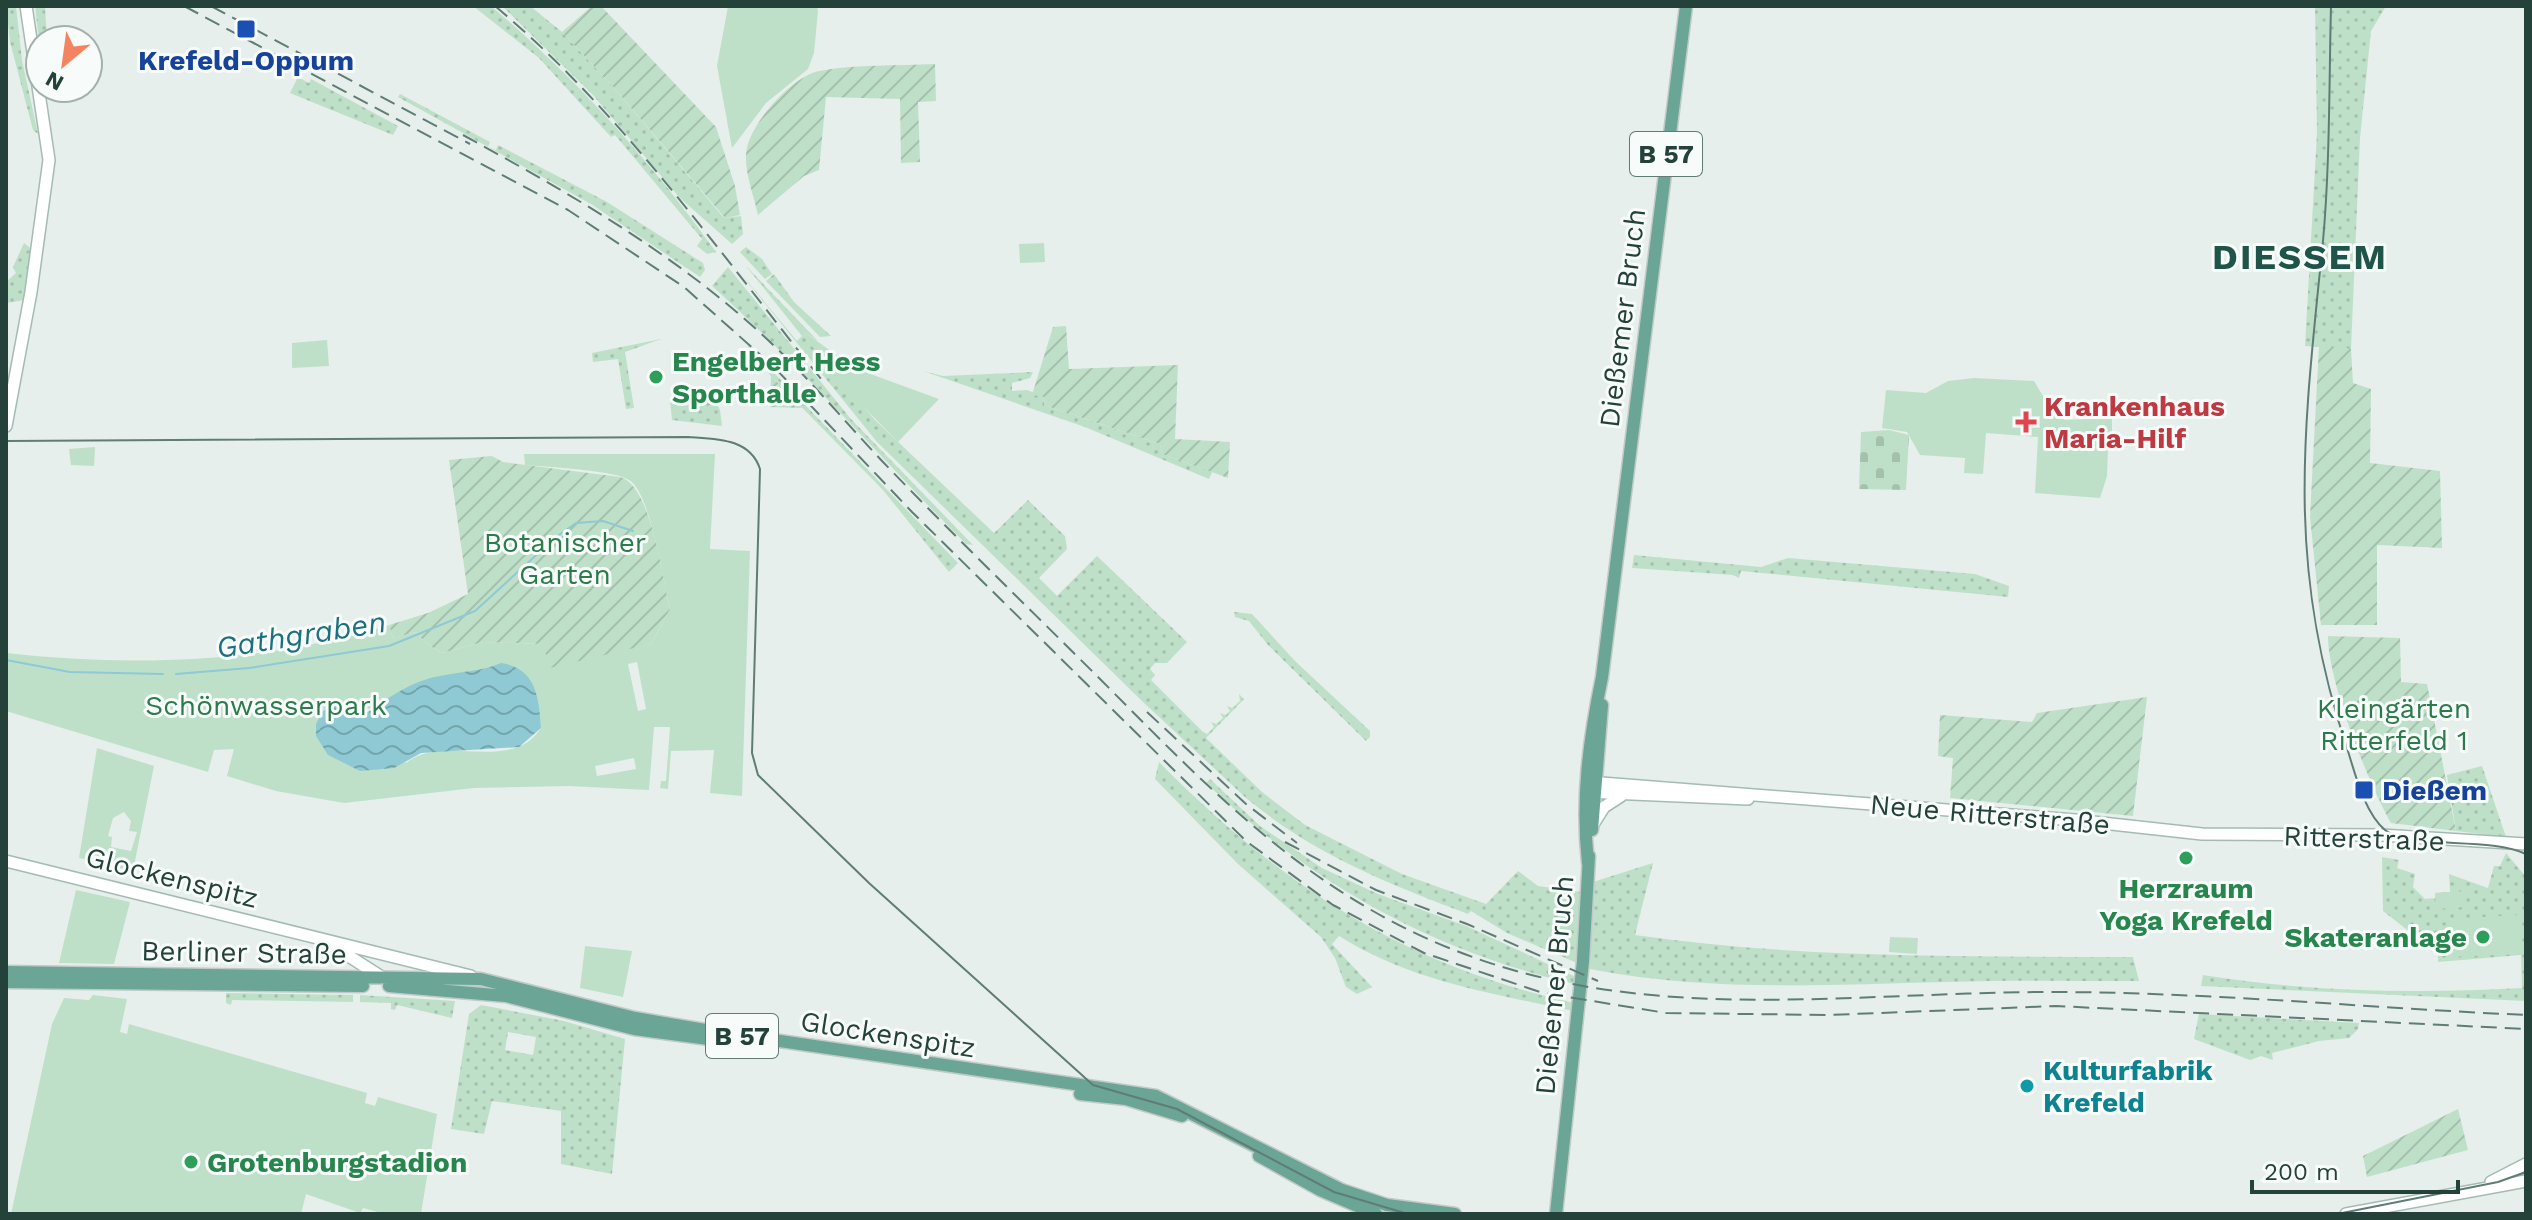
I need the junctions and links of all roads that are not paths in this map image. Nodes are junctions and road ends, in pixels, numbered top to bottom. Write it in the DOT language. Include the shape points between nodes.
graph roads {
  1 [pos="26,6"];
  2 [pos="1683,6"];
  3 [pos="6,426"];
  4 [pos="1590,787"];
  5 [pos="1623,795"];
  6 [pos="1777,798"];
  7 [pos="1592,826"];
  8 [pos="2202,834"];
  9 [pos="2526,844"];
  10 [pos="6,861"];
  11 [pos="1588,863"];
  12 [pos="326,942"];
  13 [pos="6,972"];
  14 [pos="382,978"];
  15 [pos="481,979"];
  16 [pos="6,982"];
  17 [pos="399,986"];
  18 [pos="464,992"];
  19 [pos="1568,1112"];
  20 [pos="2526,1164"];
  21 [pos="2526,1181"];
  22 [pos="2479,1187"];
  23 [pos="1558,1196"];
  24 [pos="1378,1208"];
  25 [pos="1455,1214"];
  26 [pos="1548,1214"];
  27 [pos="1556,1214"];
  28 [pos="1563,1214"];
  29 [pos="2346,1214"];
  1 -- 3 [label="main road" via="49,160"];
  2 -- 4 [label="main road, Dießemer Bruch / B 57" via="1602,677 1602,728"];
  4 -- 5 [label="main road, Neue Ritterstraße"];
  4 -- 6 [label="main road, Neue Ritterstraße"];
  4 -- 7 [label="main road, Dießemer Bruch / B 57"];
  4 -- 11 [label="main road, Dießemer Bruch"];
  5 -- 6 [label="main road, Neue Ritterstraße"];
  5 -- 7 [label="main road" via="1604,807"];
  6 -- 8 [label="main road, Neue Ritterstraße"];
  7 -- 11 [label="main road, Dießemer Bruch / B 57"];
  8 -- 9 [label="main road, Ritterstraße"];
  10 -- 12 [label="main road, Glockenspitz"];
  11 -- 19 [label="main road, Dießemer Bruch / B 57"];
  12 -- 14 [label="main road, Glockenspitz"];
  12 -- 15 [label="main road, Glockenspitz"];
  13 -- 14 [label="main road, Berliner Straße / B 57"];
  14 -- 15 [label="main road, Berliner Straße / B 57"];
  14 -- 17 [label="main road, Glockenspitz"];
  15 -- 24 [label="main road, Glockenspitz / B 57" via="691,1028 1156,1096"];
  16 -- 17 [label="main road, Berliner Straße / B 57"];
  17 -- 18 [label="main road, Berliner Straße / B 57"];
  18 -- 24 [label="main road, Glockenspitz / B 57" via="506,996 634,1029 1142,1102 1201,1124 1320,1190"];
  19 -- 23 [label="main road, Dießemer Bruch"];
  19 -- 28 [label="main road, Dießemer Bruch / B 57"];
  20 -- 22 [label="main road"];
  21 -- 22 [label="main road"];
  22 -- 29 [label="main road"];
  23 -- 26 [label="main road"];
  23 -- 27 [label="main road, Dießemer Bruch"];
  24 -- 25 [label="main road, B 57"];
}
